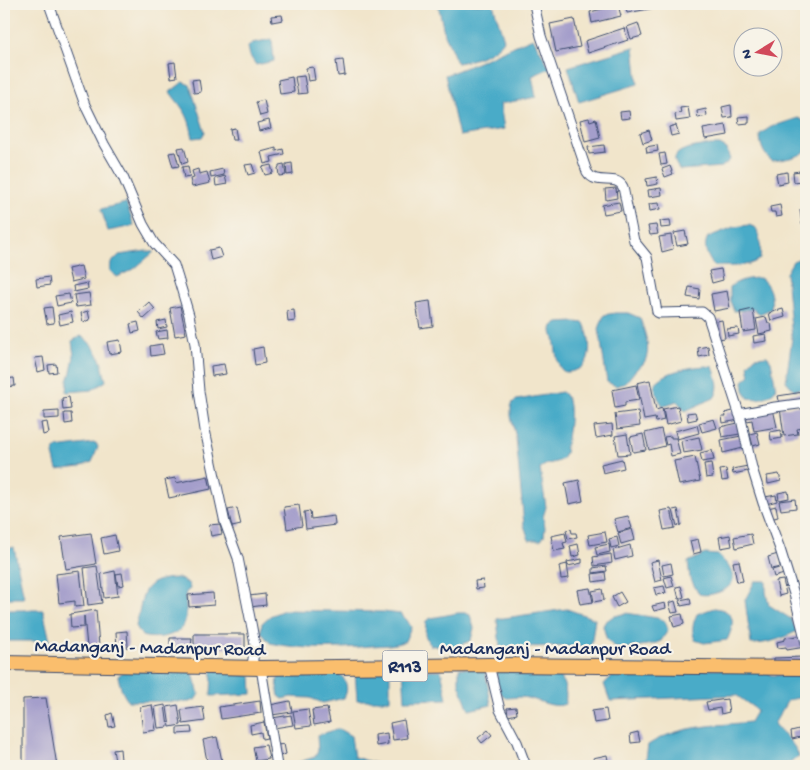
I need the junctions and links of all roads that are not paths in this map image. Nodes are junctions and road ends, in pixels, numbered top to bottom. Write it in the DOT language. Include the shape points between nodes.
graph roads {
  1 [pos="49,4"];
  2 [pos="534,4"];
  3 [pos="806,403"];
  4 [pos="739,414"];
  5 [pos="806,643"];
  6 [pos="4,663"];
  7 [pos="489,665"];
  8 [pos="256,667"];
  9 [pos="806,668"];
  10 [pos="277,766"];
  11 [pos="526,766"];
  1 -- 8 [label="street" via="85,106 143,224 154,243 174,265 190,315 205,430 225,523 238,558 255,645"];
  2 -- 4 [label="street" via="541,36 587,172 595,180 617,180 624,187 634,241 647,257 657,312 702,312 708,317"];
  3 -- 4 [label="street"];
  4 -- 5 [label="street" via="762,503 780,550"];
  6 -- 8 [label="main road, Madanganj - Madanpur Road / R113"];
  7 -- 8 [label="main road, Madanganj - Madanpur Road / R113"];
  7 -- 9 [label="main road, Madanganj - Madanpur Road / R113"];
  7 -- 11 [label="street" via="500,710"];
  8 -- 10 [label="street"];
}
